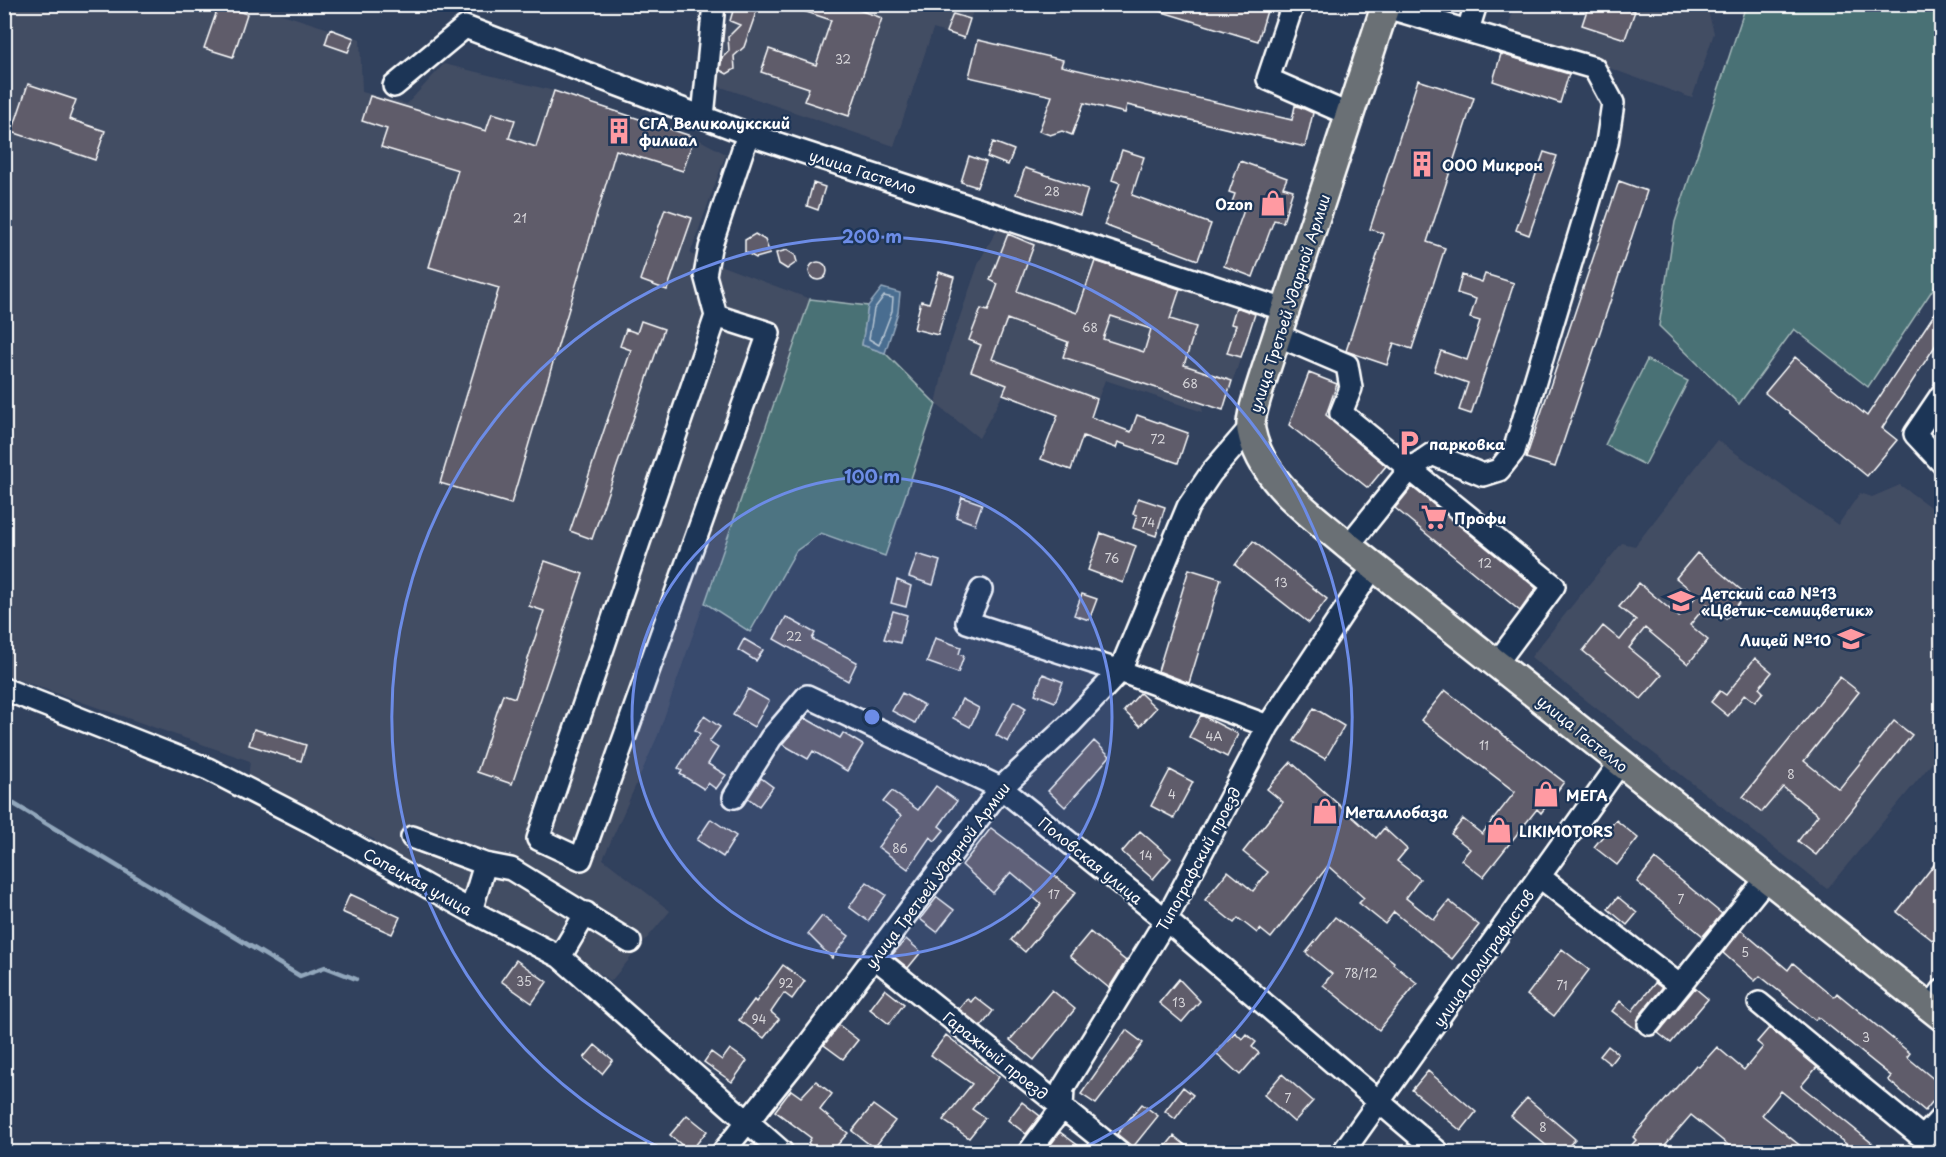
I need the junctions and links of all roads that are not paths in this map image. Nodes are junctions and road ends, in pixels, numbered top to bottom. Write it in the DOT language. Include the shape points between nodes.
graph roads {
  1 [pos="714,4"];
  2 [pos="1293,4"];
  3 [pos="1476,4"];
  4 [pos="1386,6"];
  5 [pos="1468,30"];
  6 [pos="394,86"];
  7 [pos="1350,115"];
  8 [pos="703,117"];
  9 [pos="748,134"];
  10 [pos="1285,310"];
  11 [pos="716,316"];
  12 [pos="1277,335"];
  13 [pos="1941,394"];
  14 [pos="1250,428"];
  15 [pos="1941,463"];
  16 [pos="1410,469"];
  17 [pos="1348,546"];
  18 [pos="1374,566"];
  19 [pos="981,590"];
  20 [pos="1496,664"];
  21 [pos="1120,672"];
  22 [pos="4,689"];
  23 [pos="1268,726"];
  24 [pos="1620,763"];
  25 [pos="1001,788"];
  26 [pos="734,797"];
  27 [pos="412,837"];
  28 [pos="485,864"];
  29 [pos="1540,877"];
  30 [pos="1767,879"];
  31 [pos="471,911"];
  32 [pos="586,914"];
  33 [pos="1166,920"];
  34 [pos="630,942"];
  35 [pos="560,957"];
  36 [pos="874,957"];
  37 [pos="1679,985"];
  38 [pos="1759,1003"];
  39 [pos="1937,1005"];
  40 [pos="1649,1024"];
  41 [pos="1381,1103"];
  42 [pos="1062,1108"];
  43 [pos="1941,1117"];
  44 [pos="746,1124"];
  45 [pos="723,1152"];
  46 [pos="782,1152"];
  47 [pos="1029,1152"];
  48 [pos="1118,1152"];
  49 [pos="1343,1152"];
  50 [pos="1438,1152"];
  1 -- 8 [label="street"];
  2 -- 7 [label="street" via="1268,79"];
  3 -- 5 [label="street"];
  4 -- 5 [label="street"];
  4 -- 7 [label="main road, улица Третьей Ударной Армии"];
  5 -- 16 [label="street" via="1594,68 1613,103 1607,143 1514,451 1499,470 1483,475 1432,454"];
  6 -- 8 [label="street, улица Гастелло" via="465,27"];
  7 -- 10 [label="main road, улица Третьей Ударной Армии"];
  8 -- 9 [label="street, улица Гастелло"];
  9 -- 10 [label="street, улица Гастелло"];
  9 -- 11 [label="street" via="710,248 705,275"];
  10 -- 12 [label="main road, улица Третьей Ударной Армии"];
  11 -- 11 [label="street" via="538,839 580,859 769,333"];
  12 -- 14 [label="main road, улица Третьей Ударной Армии"];
  12 -- 16 [label="street" via="1347,365 1351,388 1341,413"];
  13 -- 15 [label="street" via="1915,434"];
  14 -- 17 [label="main road, улица Гастелло" via="1264,463 1282,489"];
  14 -- 21 [label="street, улица Третьей Ударной Армии" via="1188,507"];
  16 -- 17 [label="street"];
  16 -- 20 [label="street" via="1554,586"];
  17 -- 18 [label="main road, улица Гастелло"];
  18 -- 20 [label="main road, улица Гастелло"];
  18 -- 23 [label="street, Типографский проезд"];
  19 -- 21 [label="street" via="966,622"];
  20 -- 24 [label="main road, улица Гастелло"];
  21 -- 23 [label="street"];
  21 -- 25 [label="street, улица Третьей Ударной Армии"];
  22 -- 31 [label="street, Сопецкая улица" via="208,769"];
  23 -- 33 [label="street, Типографский проезд"];
  24 -- 29 [label="street, улица Полиграфистов"];
  24 -- 30 [label="main road, улица Гастелло"];
  25 -- 26 [label="street, Половская улица" via="807,696 771,738"];
  25 -- 33 [label="street, Половская улица"];
  25 -- 36 [label="street, улица Третьей Ударной Армии"];
  27 -- 28 [label="street"];
  28 -- 31 [label="street"];
  28 -- 32 [label="street" via="511,869"];
  29 -- 37 [label="street"];
  29 -- 41 [label="street, улица Полиграфистов"];
  30 -- 37 [label="street"];
  30 -- 39 [label="main road, улица Гастелло"];
  31 -- 35 [label="street, Сопецкая улица"];
  32 -- 34 [label="street"];
  32 -- 35 [label="street"];
  33 -- 41 [label="street, Половская улица"];
  33 -- 42 [label="street, Типографский проезд" via="1063,1088"];
  35 -- 44 [label="street, Сопецкая улица"];
  36 -- 42 [label="street, Гаражный проезд"];
  36 -- 44 [label="street, улица Третьей Ударной Армии"];
  37 -- 40 [label="street"];
  38 -- 43 [label="street" via="1923,1138"];
  41 -- 49 [label="street, улица Полиграфистов"];
  41 -- 50 [label="street, Половская улица"];
  42 -- 47 [label="street, Типографский проезд"];
  42 -- 48 [label="street, Гаражный проезд"];
  44 -- 45 [label="street, улица Третьей Ударной Армии"];
  44 -- 46 [label="street, Сопецкая улица"];
}
